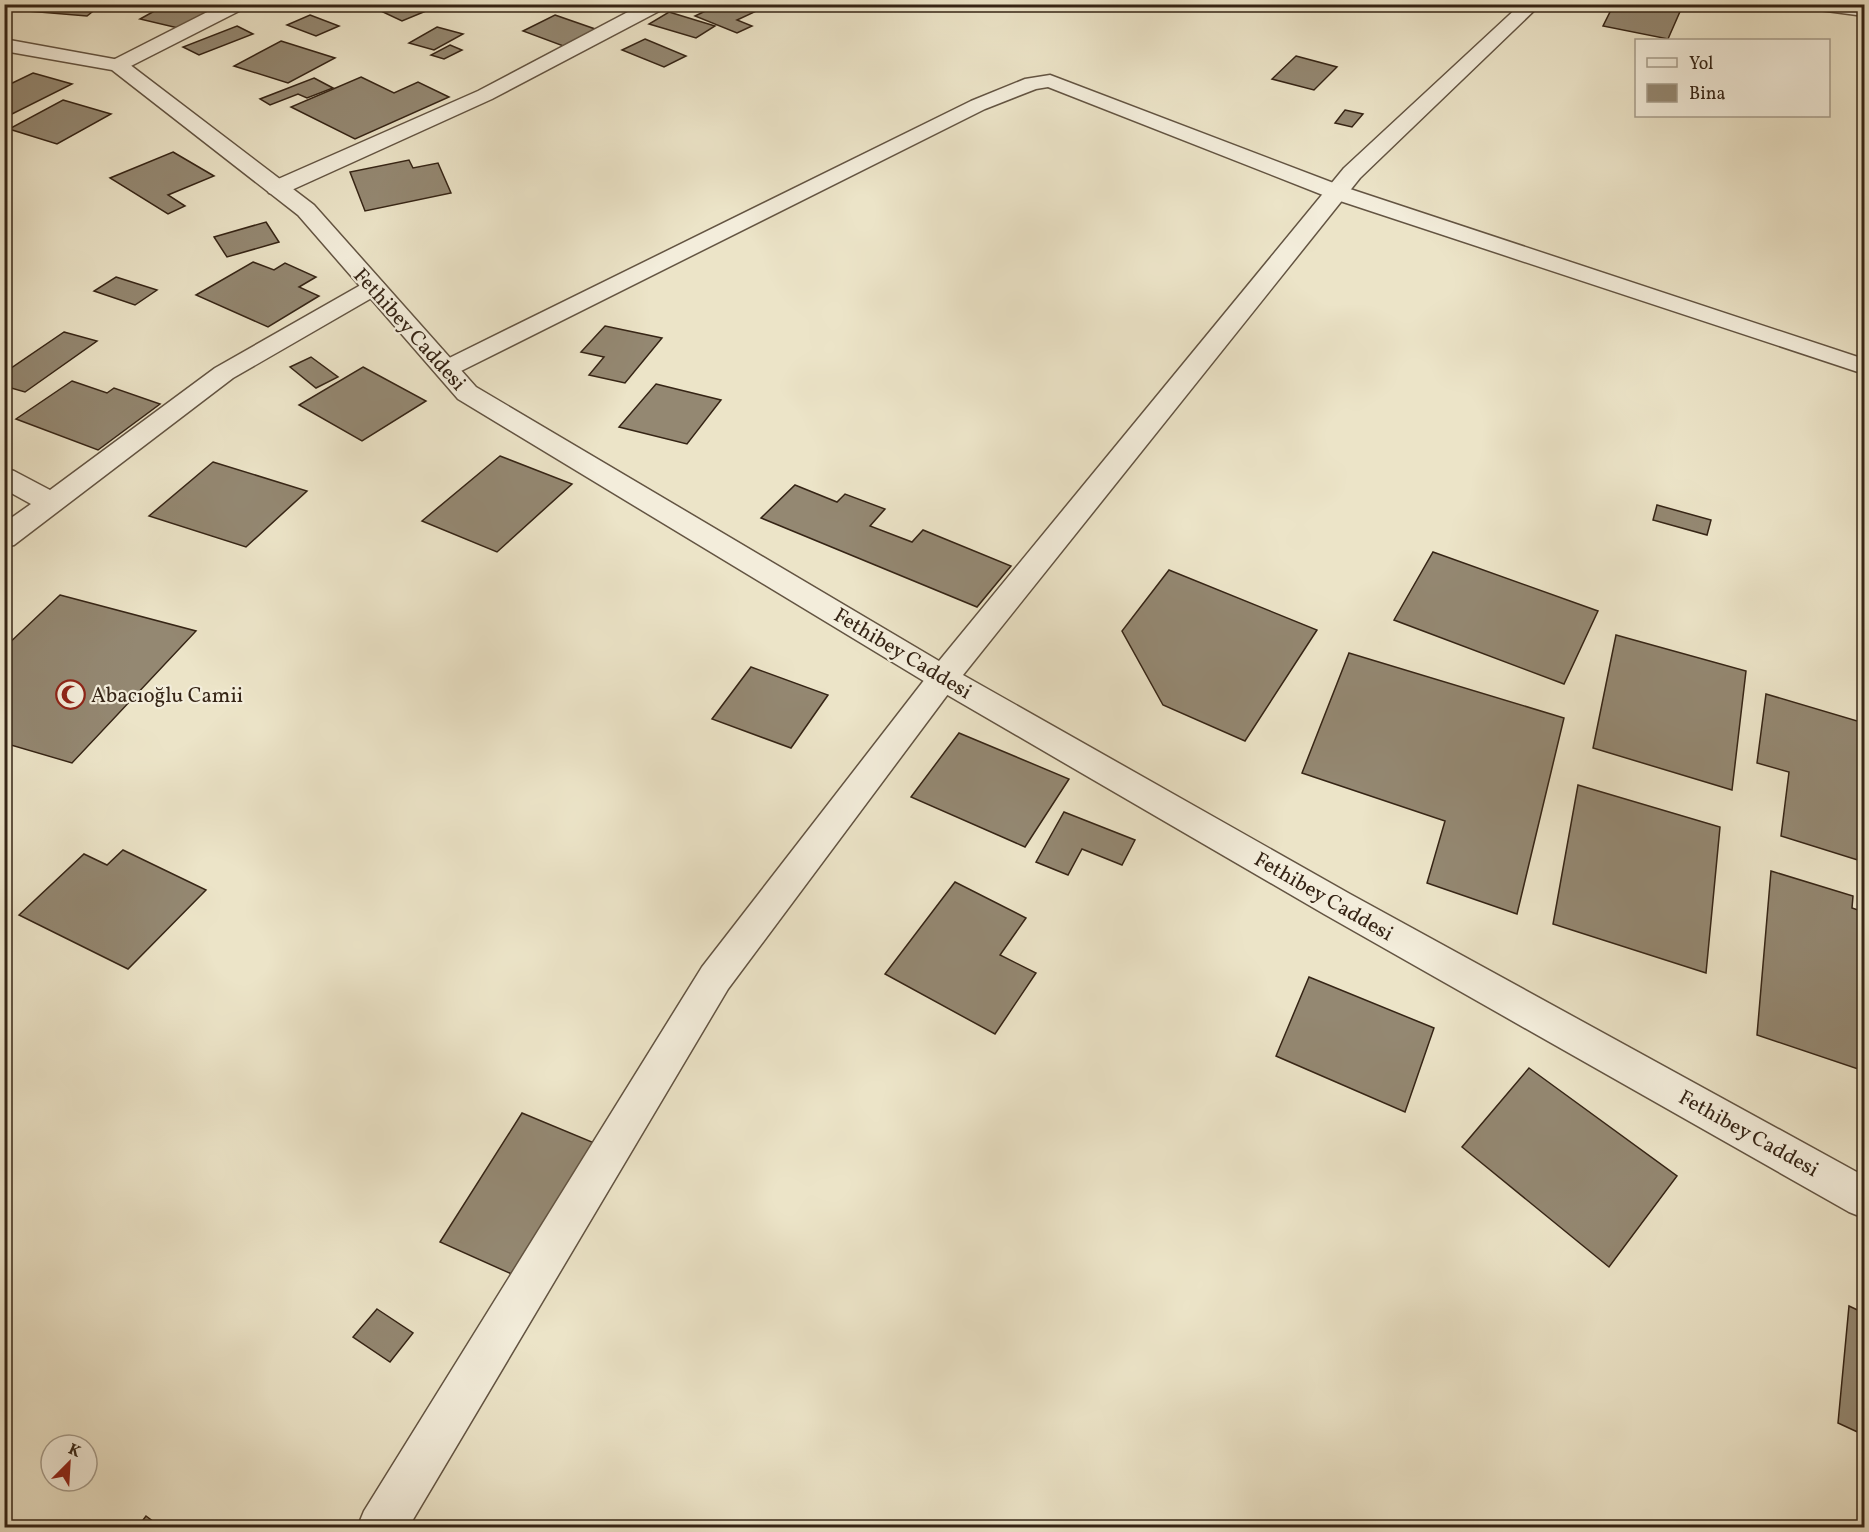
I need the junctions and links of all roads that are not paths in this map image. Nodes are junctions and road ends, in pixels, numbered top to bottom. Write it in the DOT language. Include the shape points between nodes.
graph roads {
  1 [pos="238,4"];
  2 [pos="658,4"];
  3 [pos="1532,4"];
  4 [pos="1819,4"];
  5 [pos="1864,11"];
  6 [pos="4,45"];
  7 [pos="118,65"];
  8 [pos="277,188"];
  9 [pos="1336,192"];
  10 [pos="374,287"];
  11 [pos="1864,367"];
  12 [pos="446,369"];
  13 [pos="4,477"];
  14 [pos="50,502"];
  15 [pos="4,538"];
  16 [pos="943,678"];
  17 [pos="1864,1198"];
  18 [pos="381,1527"];
  1 -- 7 [label="street"];
  2 -- 8 [label="street" via="485,95"];
  3 -- 9 [label="street"];
  4 -- 5 [label="street"];
  6 -- 7 [label="street, Fethibey Caddesi"];
  7 -- 8 [label="street, Fethibey Caddesi"];
  8 -- 10 [label="street, Fethibey Caddesi" via="306,210"];
  9 -- 11 [label="street"];
  9 -- 12 [label="street" via="1050,81 1032,83 978,105"];
  9 -- 16 [label="street"];
  10 -- 12 [label="street, Fethibey Caddesi"];
  10 -- 14 [label="street" via="224,373"];
  12 -- 16 [label="street, Fethibey Caddesi" via="467,393"];
  13 -- 14 [label="street"];
  14 -- 15 [label="street"];
  16 -- 17 [label="street, Fethibey Caddesi"];
  16 -- 18 [label="street" via="715,978"];
}
